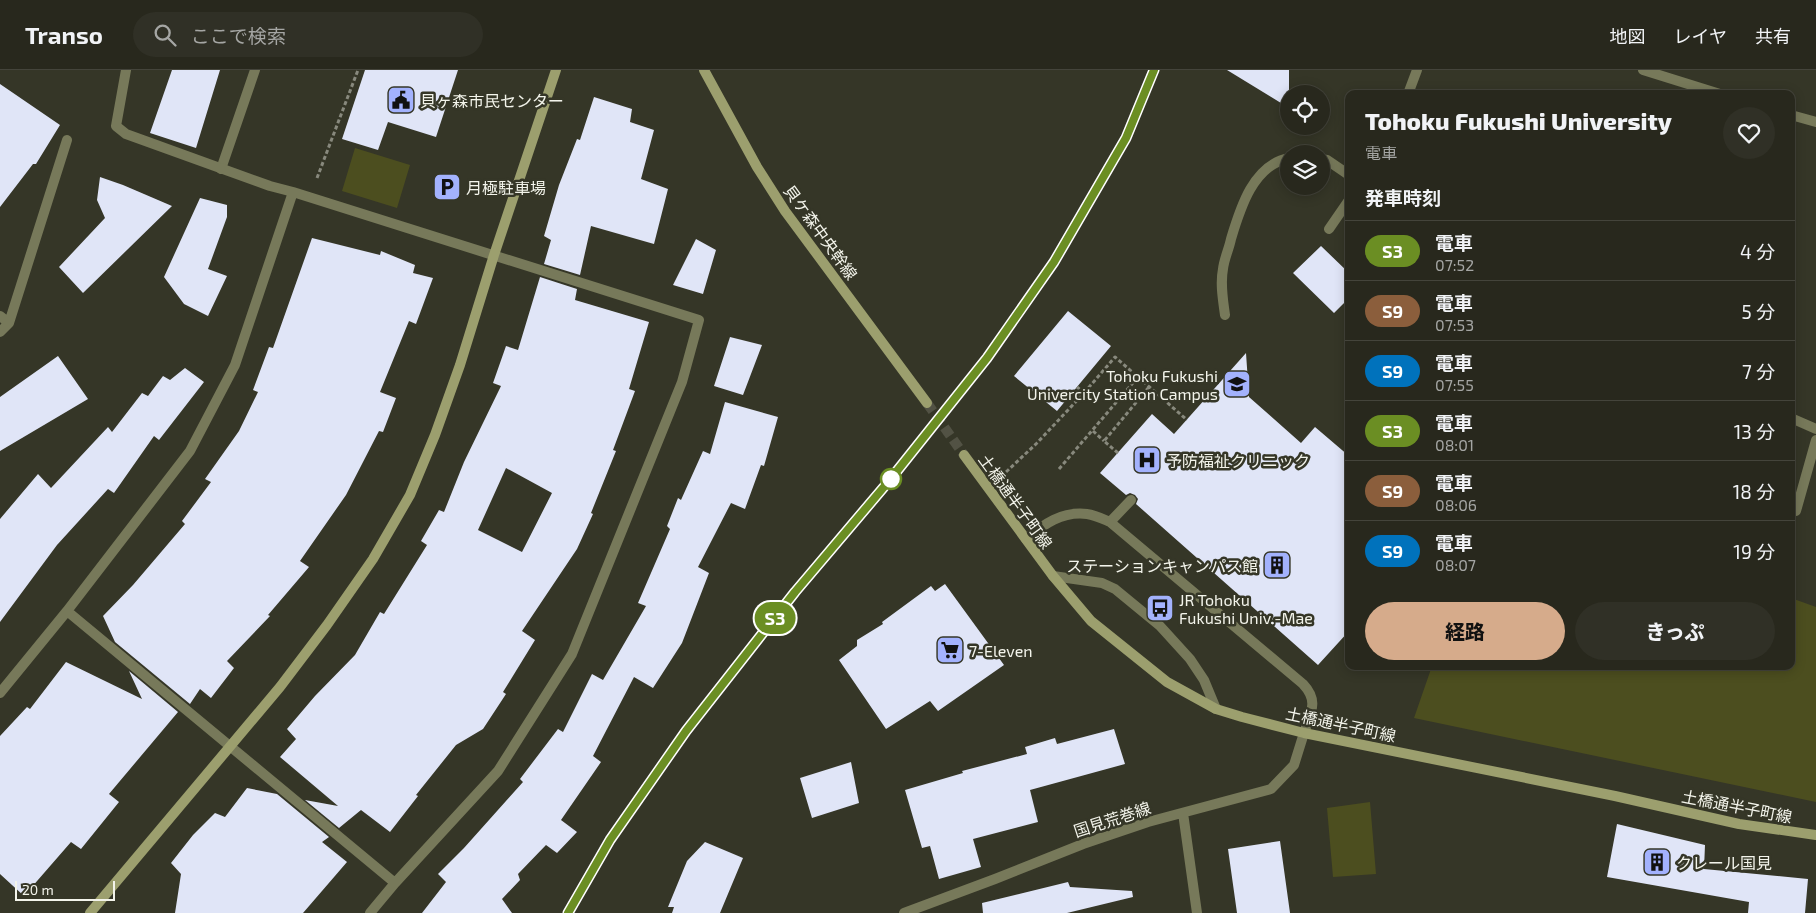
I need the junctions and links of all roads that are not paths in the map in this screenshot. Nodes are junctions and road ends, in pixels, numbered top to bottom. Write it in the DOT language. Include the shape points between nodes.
graph roads {
  1 [pos="126,70"];
  2 [pos="254,70"];
  3 [pos="556,70"];
  4 [pos="704,70"];
  5 [pos="1417,70"];
  6 [pos="1643,70"];
  7 [pos="1410,90"];
  8 [pos="1707,90"];
  9 [pos="1795,116"];
  10 [pos="1816,122"];
  11 [pos="66,140"];
  12 [pos="1280,160"];
  13 [pos="1330,162"];
  14 [pos="221,169"];
  15 [pos="1345,172"];
  16 [pos="293,192"];
  17 [pos="1345,206"];
  18 [pos="1329,229"];
  19 [pos="494,255"];
  20 [pos="0,316"];
  21 [pos="1225,316"];
  22 [pos="9,323"];
  23 [pos="0,332"];
  24 [pos="927,403"];
  25 [pos="1795,420"];
  26 [pos="1816,429"];
  27 [pos="1816,440"];
  28 [pos="964,455"];
  29 [pos="1131,500"];
  30 [pos="1796,510"];
  31 [pos="1110,522"];
  32 [pos="1026,539"];
  33 [pos="1052,576"];
  34 [pos="67,611"];
  35 [pos="0,692"];
  36 [pos="1216,708"];
  37 [pos="1304,733"];
  38 [pos="230,746"];
  39 [pos="1183,813"];
  40 [pos="1816,835"];
  41 [pos="395,882"];
  42 [pos="90,913"];
  43 [pos="370,913"];
  44 [pos="904,913"];
  45 [pos="1197,913"];
  1 -- 14 [label="street" via="116,126 126,134"];
  2 -- 14 [label="street"];
  3 -- 19 [label="street"];
  4 -- 24 [label="street, 貝ケ森中央幹線" via="785,211"];
  5 -- 7 [label="street"];
  6 -- 8 [label="street"];
  9 -- 10 [label="street"];
  11 -- 22 [label="street"];
  12 -- 21 [label="street" via="1252,185 1240,211 1223,268"];
  13 -- 15 [label="street"];
  14 -- 16 [label="street"];
  16 -- 19 [label="street"];
  16 -- 34 [label="street" via="235,365 190,451"];
  17 -- 18 [label="street"];
  19 -- 38 [label="street" via="445,409 410,494 373,559 327,624"];
  19 -- 41 [label="street" via="699,320 682,382 572,654 498,770"];
  20 -- 22 [label="street"];
  22 -- 23 [label="street"];
  25 -- 26 [label="street"];
  27 -- 30 [label="street"];
  28 -- 32 [label="street, 土橋通半子町線"];
  29 -- 31 [label="street"];
  31 -- 32 [label="street" via="1089,514 1068,514 1045,524"];
  31 -- 37 [label="street, 国見荒巻線" via="1303,684 1314,703"];
  32 -- 33 [label="street, 土橋通半子町線"];
  33 -- 36 [label="street, 土橋通半子町線" via="1091,620 1127,651 1167,682"];
  33 -- 36 [label="street" via="1102,583 1115,589 1160,626 1190,659 1204,680"];
  34 -- 35 [label="street"];
  34 -- 38 [label="street"];
  36 -- 37 [label="street, 土橋通半子町線"];
  37 -- 39 [label="street, 国見荒巻線" via="1294,765 1271,789"];
  37 -- 40 [label="street, 土橋通半子町線" via="1739,824"];
  38 -- 41 [label="street"];
  38 -- 42 [label="street"];
  39 -- 44 [label="street, 国見荒巻線" via="1083,844"];
  39 -- 45 [label="street"];
  41 -- 43 [label="street"];
}
